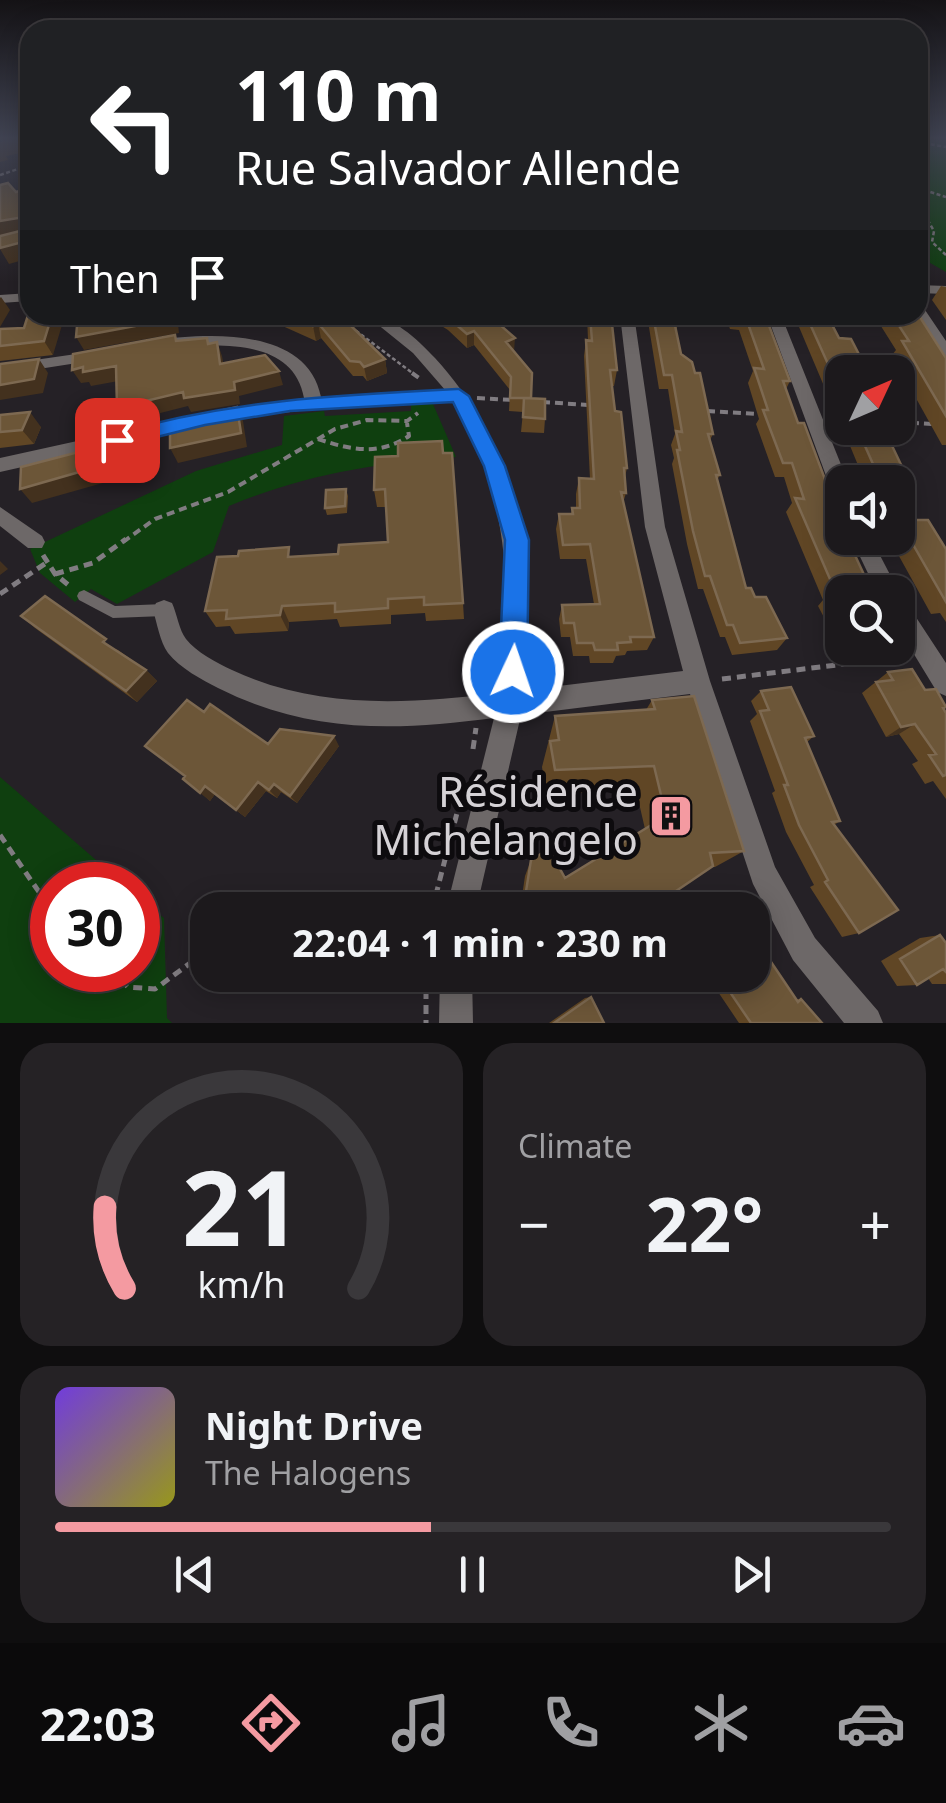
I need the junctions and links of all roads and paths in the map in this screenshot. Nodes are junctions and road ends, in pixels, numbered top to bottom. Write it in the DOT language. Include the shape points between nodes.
graph roads {
  1 [pos="928,221"];
  2 [pos="946,255"];
  3 [pos="347,325"];
  4 [pos="386,325"];
  5 [pos="628,325"];
  6 [pos="778,325"];
  7 [pos="928,325"];
  8 [pos="138,349"];
  9 [pos="119,352"];
  10 [pos="946,353"];
  11 [pos="0,370"];
  12 [pos="443,396"];
  13 [pos="314,402"];
  14 [pos="407,421"];
  15 [pos="915,423"];
  16 [pos="946,425"];
  17 [pos="318,439"];
  18 [pos="0,464"];
  19 [pos="832,465"];
  20 [pos="0,515"];
  21 [pos="35,542"];
  22 [pos="47,562"];
  23 [pos="55,574"];
  24 [pos="0,594"];
  25 [pos="84,596"];
  26 [pos="164,610"];
  27 [pos="494,631"];
  28 [pos="915,637"];
  29 [pos="926,654"];
  30 [pos="698,682"];
  31 [pos="946,684"];
  32 [pos="511,703"];
  33 [pos="479,707"];
  34 [pos="473,750"];
  35 [pos="468,768"];
  36 [pos="0,835"];
  37 [pos="30,879"];
  38 [pos="437,892"];
  39 [pos="465,892"];
  40 [pos="190,963"];
  41 [pos="160,984"];
  42 [pos="426,992"];
  43 [pos="456,992"];
  44 [pos="426,1023"];
  45 [pos="456,1023"];
  46 [pos="866,1023"];
  1 -- 2 [label="path" via="932,242"];
  3 -- 12 [label="path"];
  4 -- 12 [label="street" via="418,349"];
  5 -- 30 [label="street" via="655,528"];
  6 -- 19 [label="street"];
  7 -- 10 [label="street"];
  8 -- 13 [label="street" via="208,338 258,346 294,365 311,383"];
  9 -- 11 [label="street"];
  12 -- 13 [label="street"];
  12 -- 14 [label="path"];
  12 -- 32 [label="street" via="495,466 517,540"];
  13 -- 18 [label="street" via="205,418"];
  14 -- 17 [label="path" via="367,420"];
  14 -- 17 [label="path" via="409,436 381,452"];
  15 -- 16 [label="path"];
  17 -- 23 [label="path" via="228,492 155,519 93,563"];
  20 -- 21 [label="street"];
  21 -- 22 [label="path"];
  22 -- 23 [label="path"];
  22 -- 24 [label="path"];
  23 -- 25 [label="path"];
  25 -- 26 [label="lane" via="113,612"];
  26 -- 33 [label="street" via="176,646 207,670 281,701 389,716"];
  27 -- 33 [label="path"];
  28 -- 29 [label="street"];
  29 -- 30 [label="path"];
  29 -- 31 [label="street"];
  30 -- 32 [label="street"];
  30 -- 46 [label="street" via="763,874 804,949"];
  32 -- 33 [label="street"];
  32 -- 39 [label="street"];
  33 -- 34 [label="path"];
  35 -- 38 [label="path"];
  36 -- 37 [label="path"];
  40 -- 41 [label="path"];
  42 -- 44 [label="path"];
  43 -- 45 [label="street"];
}
